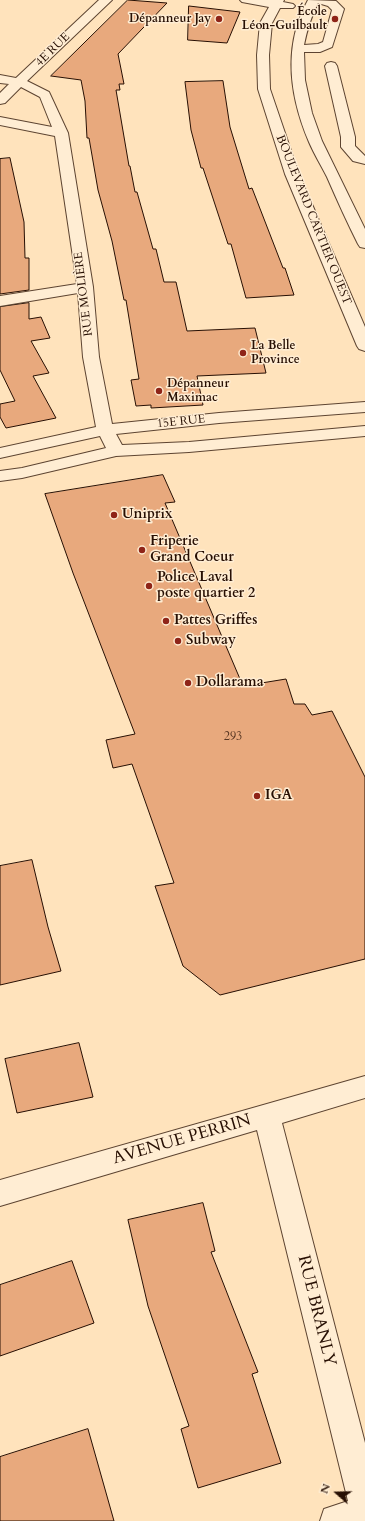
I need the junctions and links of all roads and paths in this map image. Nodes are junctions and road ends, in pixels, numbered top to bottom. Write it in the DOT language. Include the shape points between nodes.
graph roads {
  1 [pos="106,0"];
  2 [pos="246,0"];
  3 [pos="277,2"];
  4 [pos="314,3"];
  5 [pos="298,50"];
  6 [pos="332,66"];
  7 [pos="0,79"];
  8 [pos="20,82"];
  9 [pos="0,100"];
  10 [pos="0,120"];
  11 [pos="61,133"];
  12 [pos="365,160"];
  13 [pos="365,244"];
  14 [pos="85,287"];
  15 [pos="0,301"];
  16 [pos="365,346"];
  17 [pos="365,407"];
  18 [pos="104,430"];
  19 [pos="365,432"];
  20 [pos="116,451"];
  21 [pos="0,452"];
  22 [pos="0,476"];
  23 [pos="365,1087"];
  24 [pos="266,1116"];
  25 [pos="0,1193"];
  26 [pos="365,1506"];
  27 [pos="365,1511"];
  28 [pos="336,1521"];
  1 -- 8 [label="street, 4E RUE"];
  2 -- 3 [label="street"];
  3 -- 4 [label="street"];
  3 -- 16 [label="street, BOULEVARD CARTIER OUEST" via="266,23 263,55 264,89 292,174"];
  4 -- 5 [label="street" via="301,30"];
  4 -- 5 [label="street" via="332,3 338,9 328,44 320,48"];
  5 -- 13 [label="street" via="300,93 311,130"];
  6 -- 12 [label="street" via="354,139 348,147 358,158"];
  7 -- 8 [label="street, RUE MOLIÈRE"];
  8 -- 9 [label="street, 4E RUE"];
  8 -- 11 [label="street, RUE MOLIÈRE" via="45,95"];
  10 -- 11 [label="street"];
  11 -- 14 [label="street, RUE MOLIÈRE"];
  14 -- 15 [label="street"];
  14 -- 18 [label="street, RUE MOLIÈRE" via="91,357"];
  17 -- 18 [label="street, 15E RUE"];
  18 -- 20 [label="street, RUE MOLIÈRE"];
  18 -- 21 [label="street, 15E RUE"];
  19 -- 20 [label="street, 15E RUE"];
  20 -- 22 [label="street, 15E RUE"];
  23 -- 24 [label="street, AVENUE PERRIN"];
  24 -- 25 [label="street, AVENUE PERRIN"];
  24 -- 26 [label="street, RUE BRANLY"];
  27 -- 28 [label="street"];
}
